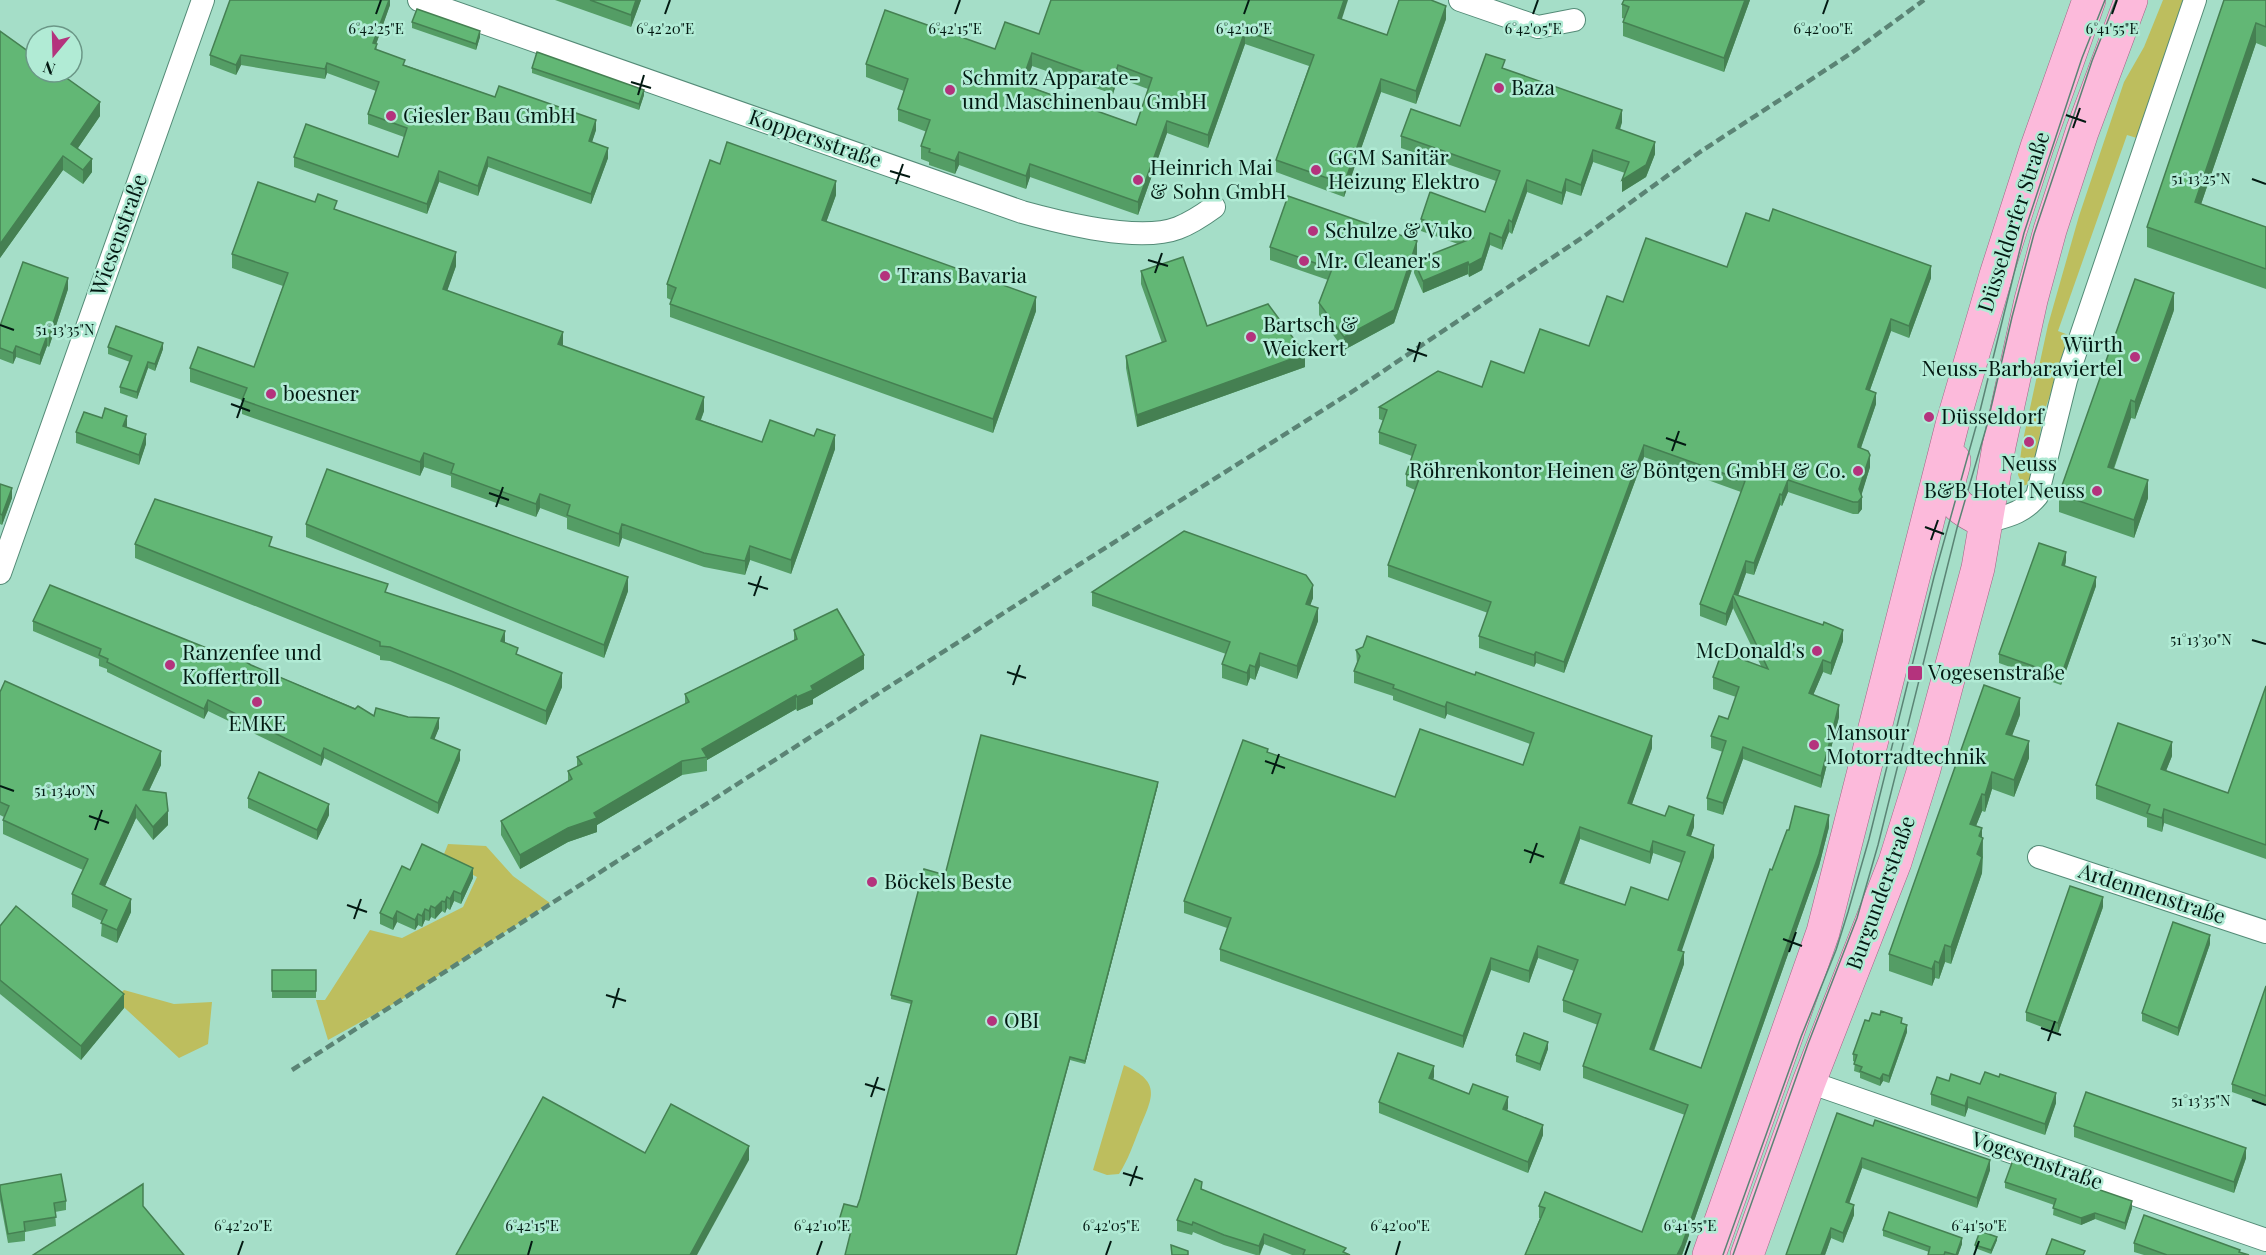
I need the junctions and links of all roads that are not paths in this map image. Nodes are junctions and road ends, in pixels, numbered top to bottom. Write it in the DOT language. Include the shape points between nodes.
graph roads {
  1 [pos="203,0"];
  2 [pos="419,0"];
  3 [pos="1460,0"];
  4 [pos="2089,0"];
  5 [pos="2131,0"];
  6 [pos="2195,0"];
  7 [pos="1574,20"];
  8 [pos="1214,207"];
  9 [pos="1952,425"];
  10 [pos="1986,522"];
  11 [pos="1918,552"];
  12 [pos="0,573"];
  13 [pos="2039,856"];
  14 [pos="2266,932"];
  15 [pos="1809,1082"];
  16 [pos="2266,1240"];
  17 [pos="1709,1255"];
  18 [pos="1748,1255"];
  1 -- 12 [label="street, Wiesenstraße"];
  2 -- 8 [label="street, Koppersstraße" via="1022,212 1064,223 1148,233 1176,229"];
  3 -- 7 [label="street" via="1538,27"];
  4 -- 9 [label="main road, Düsseldorfer Straße" via="2033,158"];
  5 -- 10 [label="main road, Düsseldorfer Straße" via="2047,240 2017,358"];
  6 -- 10 [label="street" via="2066,380 2037,496 2027,508"];
  9 -- 10 [label="main road" via="1954,463 1950,491 1954,503"];
  9 -- 11 [label="main road, Düsseldorfer Straße"];
  10 -- 11 [label="main road" via="1946,531 1931,538"];
  10 -- 15 [label="main road, Burgunderstraße" via="1951,673 1895,862"];
  11 -- 17 [label="main road, Burgunderstraße" via="1823,932"];
  13 -- 14 [label="street, Ardennenstraße"];
  15 -- 16 [label="street, Vogesenstraße"];
  15 -- 18 [label="main road, Burgunderstraße"];
}
